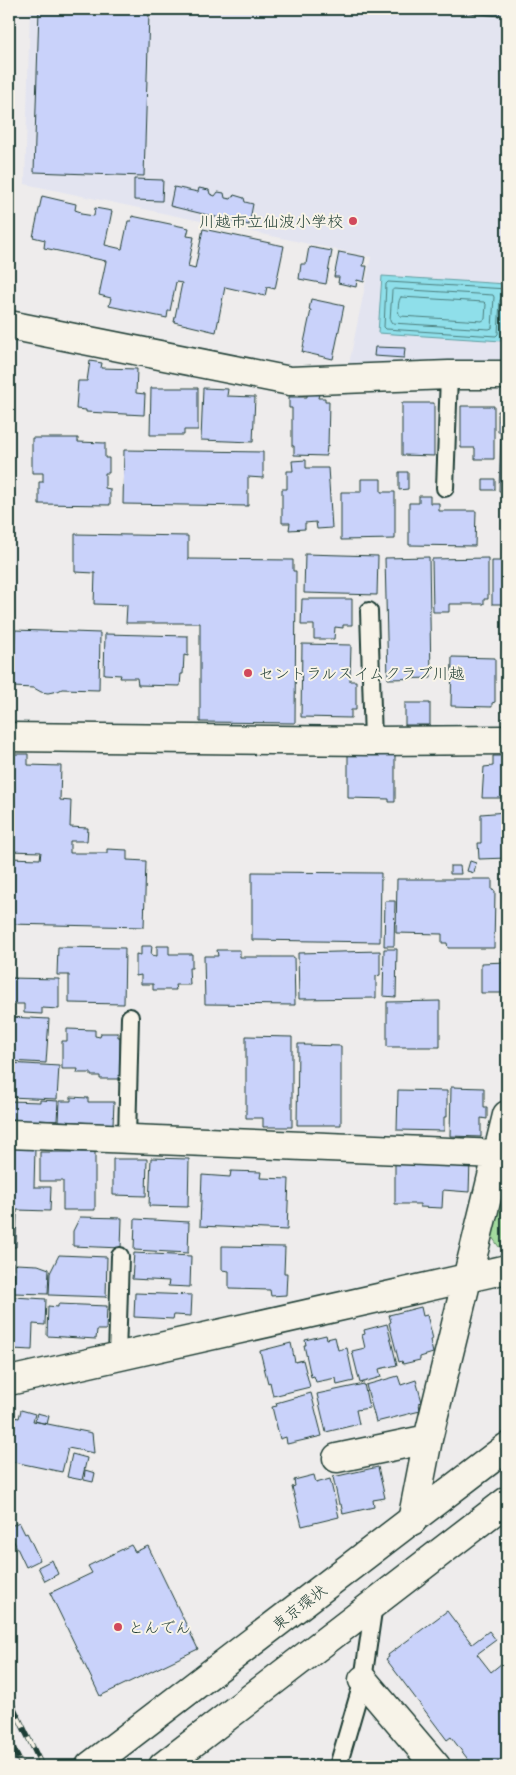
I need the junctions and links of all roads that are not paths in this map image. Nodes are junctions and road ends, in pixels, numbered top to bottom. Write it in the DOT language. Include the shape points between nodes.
graph roads {
  1 [pos="9,324"];
  2 [pos="449,375"];
  3 [pos="507,375"];
  4 [pos="446,488"];
  5 [pos="369,611"];
  6 [pos="9,737"];
  7 [pos="507,740"];
  8 [pos="373,741"];
  9 [pos="130,1017"];
  10 [pos="507,1114"];
  11 [pos="9,1134"];
  12 [pos="127,1138"];
  13 [pos="498,1154"];
  14 [pos="120,1256"];
  15 [pos="507,1269"];
  16 [pos="468,1277"];
  17 [pos="118,1356"];
  18 [pos="9,1381"];
  19 [pos="428,1439"];
  20 [pos="507,1447"];
  21 [pos="337,1458"];
  22 [pos="507,1501"];
  23 [pos="412,1521"];
  24 [pos="374,1604"];
  25 [pos="362,1680"];
  26 [pos="90,1766"];
  27 [pos="163,1766"];
  28 [pos="338,1766"];
  29 [pos="436,1766"];
  1 -- 2 [label="main road" via="290,381"];
  2 -- 3 [label="main road"];
  2 -- 4 [label="lane"];
  5 -- 8 [label="lane"];
  6 -- 8 [label="main road"];
  7 -- 8 [label="main road"];
  9 -- 12 [label="lane"];
  10 -- 13 [label="main road"];
  11 -- 12 [label="main road"];
  12 -- 13 [label="main road"];
  13 -- 16 [label="main road"];
  14 -- 17 [label="lane"];
  15 -- 16 [label="main road"];
  16 -- 17 [label="main road"];
  16 -- 19 [label="main road"];
  17 -- 18 [label="main road"];
  19 -- 21 [label="main road"];
  19 -- 23 [label="main road"];
  20 -- 23 [label="main road, 東京環状"];
  22 -- 24 [label="main road"];
  23 -- 26 [label="main road, 東京環状"];
  24 -- 25 [label="lane"];
  24 -- 27 [label="main road"];
  25 -- 28 [label="lane"];
  25 -- 29 [label="main road"];
}
